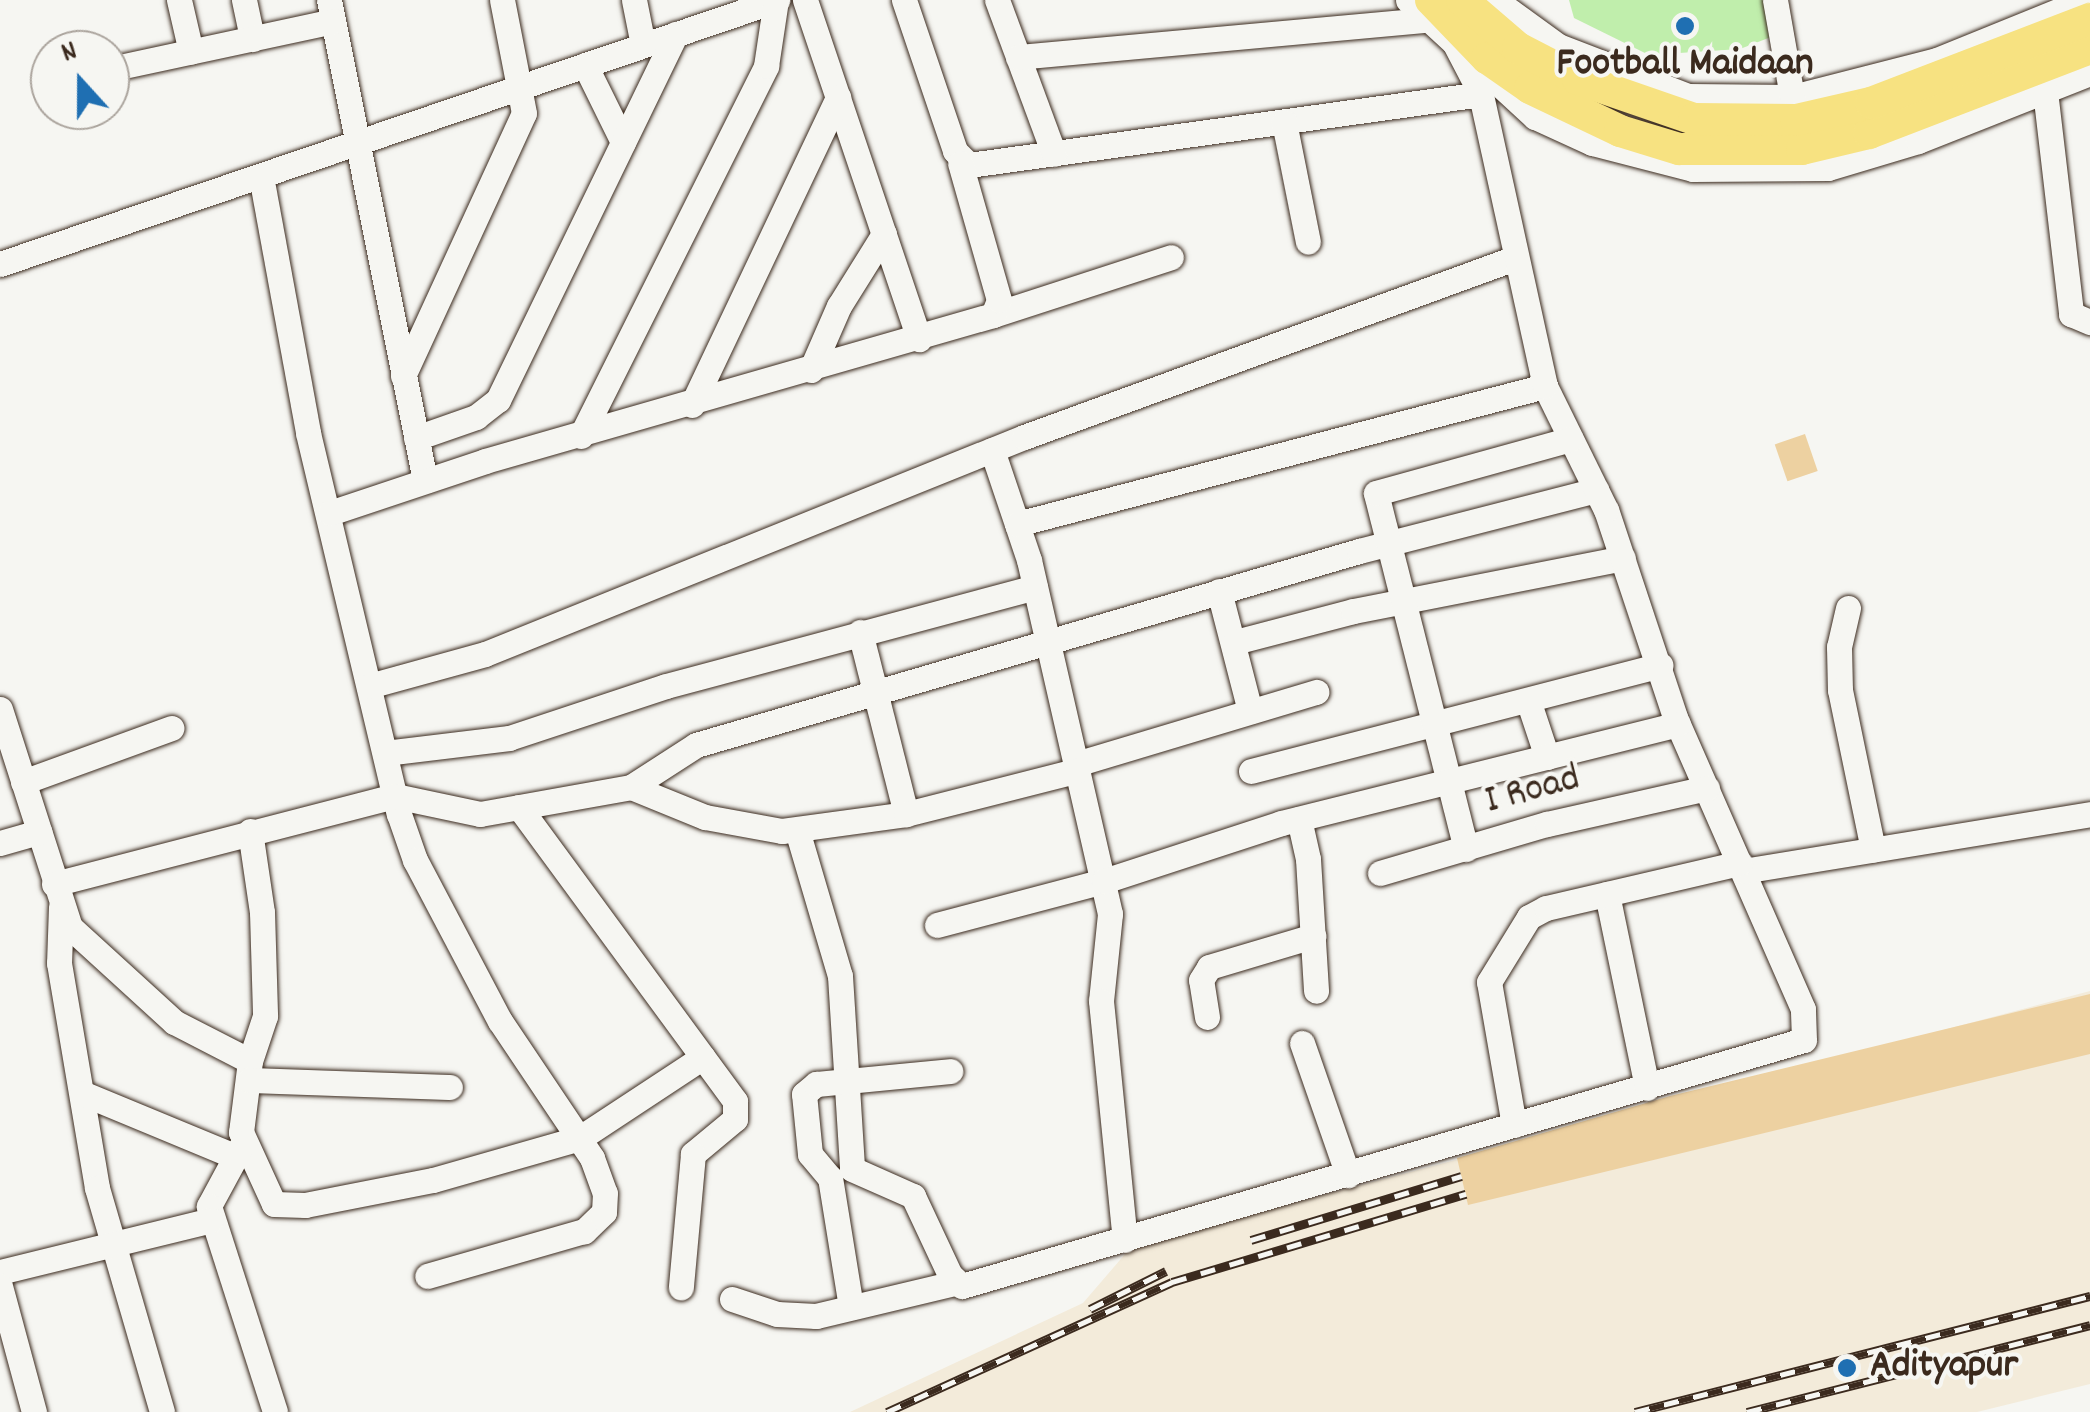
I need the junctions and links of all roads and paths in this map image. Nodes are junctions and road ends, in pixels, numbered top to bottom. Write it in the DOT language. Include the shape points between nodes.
graph roads {
  1 [pos="179,0"];
  2 [pos="244,0"];
  3 [pos="502,0"];
  4 [pos="634,0"];
  5 [pos="776,0"];
  6 [pos="805,0"];
  7 [pos="904,0"];
  8 [pos="997,0"];
  9 [pos="1495,0"];
  10 [pos="1775,0"];
  11 [pos="2085,0"];
  12 [pos="1432,4"];
  13 [pos="331,10"];
  14 [pos="2090,19"];
  15 [pos="676,34"];
  16 [pos="252,38"];
  17 [pos="643,45"];
  18 [pos="2090,48"];
  19 [pos="191,52"];
  20 [pos="1460,53"];
  21 [pos="1018,57"];
  22 [pos="130,65"];
  23 [pos="584,66"];
  24 [pos="2090,73"];
  25 [pos="520,87"];
  26 [pos="2045,91"];
  27 [pos="1481,94"];
  28 [pos="838,97"];
  29 [pos="1284,122"];
  30 [pos="1798,134"];
  31 [pos="623,142"];
  32 [pos="356,143"];
  33 [pos="1054,154"];
  34 [pos="960,162"];
  35 [pos="261,176"];
  36 [pos="884,234"];
  37 [pos="1308,242"];
  38 [pos="1172,257"];
  39 [pos="1515,258"];
  40 [pos="0,264"];
  41 [pos="994,315"];
  42 [pos="2090,322"];
  43 [pos="919,339"];
  44 [pos="811,370"];
  45 [pos="403,376"];
  46 [pos="1546,386"];
  47 [pos="692,405"];
  48 [pos="581,436"];
  49 [pos="416,438"];
  50 [pos="1572,439"];
  51 [pos="992,450"];
  52 [pos="425,481"];
  53 [pos="1596,490"];
  54 [pos="330,513"];
  55 [pos="1017,524"];
  56 [pos="1388,544"];
  57 [pos="1623,558"];
  58 [pos="1035,587"];
  59 [pos="1219,591"];
  60 [pos="1406,600"];
  61 [pos="1848,608"];
  62 [pos="860,632"];
  63 [pos="1235,642"];
  64 [pos="1048,643"];
  65 [pos="1661,666"];
  66 [pos="370,686"];
  67 [pos="1316,692"];
  68 [pos="878,694"];
  69 [pos="1529,702"];
  70 [pos="0,709"];
  71 [pos="1250,711"];
  72 [pos="1678,724"];
  73 [pos="1434,726"];
  74 [pos="171,728"];
  75 [pos="385,753"];
  76 [pos="1547,757"];
  77 [pos="1077,767"];
  78 [pos="1251,771"];
  79 [pos="24,782"];
  80 [pos="1448,782"];
  81 [pos="631,787"];
  82 [pos="1707,788"];
  83 [pos="395,796"];
  84 [pos="519,808"];
  85 [pos="906,814"];
  86 [pos="2090,814"];
  87 [pos="1299,818"];
  88 [pos="250,830"];
  89 [pos="797,830"];
  90 [pos="40,832"];
  91 [pos="0,843"];
  92 [pos="1466,849"];
  93 [pos="1873,850"];
  94 [pos="1741,867"];
  95 [pos="1380,873"];
  96 [pos="1104,881"];
  97 [pos="1607,894"];
  98 [pos="58,895"];
  99 [pos="938,925"];
  100 [pos="1313,936"];
  101 [pos="1316,991"];
  102 [pos="1207,1017"];
  103 [pos="1302,1043"];
  104 [pos="703,1057"];
  105 [pos="250,1071"];
  106 [pos="950,1072"];
  107 [pos="846,1082"];
  108 [pos="450,1088"];
  109 [pos="1646,1088"];
  110 [pos="82,1093"];
  111 [pos="1514,1124"];
  112 [pos="580,1138"];
  113 [pos="238,1149"];
  114 [pos="1348,1175"];
  115 [pos="211,1220"];
  116 [pos="1125,1240"];
  117 [pos="112,1247"];
  118 [pos="0,1272"];
  119 [pos="428,1276"];
  120 [pos="956,1283"];
  121 [pos="0,1286"];
  122 [pos="681,1287"];
  123 [pos="732,1299"];
  124 [pos="851,1307"];
  125 [pos="34,1412"];
  126 [pos="162,1412"];
  127 [pos="275,1412"];
  1 -- 19 [label="street"];
  2 -- 16 [label="street"];
  3 -- 25 [label="street"];
  4 -- 17 [label="street"];
  5 -- 15 [label="street"];
  5 -- 48 [label="street" via="766,66"];
  6 -- 28 [label="street"];
  7 -- 34 [label="street"];
  8 -- 21 [label="street"];
  9 -- 30 [label="street" via="1558,46"];
  10 -- 30 [label="street"];
  11 -- 30 [label="street" via="1937,60"];
  12 -- 20 [label="street"];
  12 -- 21 [label="street"];
  12 -- 30 [label="main road" via="1648,105 1694,119"];
  13 -- 16 [label="street"];
  13 -- 32 [label="street"];
  14 -- 30 [label="main road"];
  15 -- 17 [label="street"];
  15 -- 31 [label="street"];
  16 -- 19 [label="street"];
  17 -- 23 [label="street"];
  18 -- 30 [label="main road" via="1922,115"];
  19 -- 22 [label="street"];
  20 -- 27 [label="street"];
  20 -- 30 [label="street" via="1535,117 1592,142 1693,170"];
  21 -- 33 [label="street"];
  23 -- 25 [label="street"];
  23 -- 31 [label="street"];
  24 -- 26 [label="street"];
  25 -- 32 [label="street"];
  25 -- 45 [label="street" via="524,113 517,134"];
  26 -- 30 [label="street" via="1918,142"];
  26 -- 42 [label="street" via="2070,314"];
  27 -- 29 [label="street"];
  27 -- 39 [label="street"];
  28 -- 36 [label="street"];
  28 -- 47 [label="street"];
  29 -- 33 [label="street"];
  29 -- 37 [label="street"];
  31 -- 49 [label="street" via="498,400 476,418"];
  32 -- 35 [label="street"];
  32 -- 45 [label="street"];
  33 -- 34 [label="street"];
  34 -- 41 [label="street" via="1000,300"];
  35 -- 40 [label="street"];
  35 -- 54 [label="street" via="308,434"];
  36 -- 43 [label="street"];
  36 -- 44 [label="street" via="838,306"];
  38 -- 41 [label="street"];
  39 -- 46 [label="street"];
  39 -- 51 [label="street"];
  41 -- 43 [label="street"];
  43 -- 44 [label="street"];
  44 -- 47 [label="street"];
  45 -- 49 [label="street"];
  46 -- 50 [label="street"];
  46 -- 55 [label="street"];
  47 -- 48 [label="street"];
  48 -- 52 [label="street"];
  49 -- 52 [label="street"];
  50 -- 53 [label="street"];
  50 -- 56 [label="street" via="1381,488 1376,504"];
  51 -- 55 [label="street"];
  51 -- 66 [label="street" via="485,654"];
  52 -- 54 [label="street"];
  53 -- 56 [label="street"];
  53 -- 57 [label="street"];
  54 -- 66 [label="street"];
  55 -- 58 [label="street"];
  56 -- 59 [label="street"];
  56 -- 60 [label="street"];
  57 -- 60 [label="street"];
  57 -- 65 [label="street"];
  58 -- 62 [label="street"];
  58 -- 64 [label="street"];
  59 -- 63 [label="street"];
  59 -- 64 [label="street"];
  60 -- 63 [label="street"];
  60 -- 73 [label="street"];
  61 -- 93 [label="street" via="1839,647 1840,690"];
  62 -- 68 [label="street"];
  62 -- 75 [label="street" via="509,738"];
  63 -- 71 [label="street"];
  64 -- 68 [label="street"];
  64 -- 77 [label="street"];
  65 -- 69 [label="street"];
  65 -- 72 [label="street"];
  66 -- 75 [label="street"];
  67 -- 71 [label="street"];
  68 -- 81 [label="street" via="696,745"];
  68 -- 85 [label="street"];
  69 -- 73 [label="street"];
  69 -- 76 [label="street"];
  70 -- 79 [label="street"];
  71 -- 77 [label="street"];
  72 -- 76 [label="street"];
  72 -- 82 [label="street"];
  73 -- 78 [label="street"];
  73 -- 80 [label="street"];
  74 -- 79 [label="street"];
  75 -- 83 [label="street"];
  76 -- 80 [label="street"];
  77 -- 85 [label="street"];
  77 -- 96 [label="street"];
  79 -- 90 [label="street"];
  80 -- 87 [label="street"];
  80 -- 92 [label="street"];
  81 -- 84 [label="street"];
  81 -- 89 [label="street" via="705,817"];
  82 -- 92 [label="street, I Road"];
  82 -- 94 [label="street"];
  83 -- 84 [label="street" via="452,813"];
  83 -- 88 [label="street"];
  83 -- 112 [label="street" via="415,860 500,1021"];
  84 -- 104 [label="street"];
  85 -- 89 [label="street"];
  86 -- 93 [label="street"];
  87 -- 96 [label="street"];
  87 -- 100 [label="street"];
  88 -- 98 [label="street"];
  88 -- 105 [label="street" via="266,1016"];
  89 -- 107 [label="street" via="837,960"];
  90 -- 91 [label="street"];
  90 -- 98 [label="street"];
  92 -- 95 [label="street, I Road"];
  93 -- 94 [label="street"];
  94 -- 97 [label="street"];
  94 -- 109 [label="street" via="1808,1033 1779,1051"];
  96 -- 99 [label="street"];
  96 -- 116 [label="street" via="1110,927 1100,964 1101,1001"];
  97 -- 109 [label="street"];
  97 -- 111 [label="street" via="1536,912 1489,982"];
  98 -- 105 [label="street" via="86,947 138,993"];
  98 -- 110 [label="street" via="59,963"];
  100 -- 101 [label="street"];
  100 -- 102 [label="street" via="1209,966 1201,980"];
  103 -- 114 [label="street"];
  104 -- 112 [label="street"];
  104 -- 122 [label="street" via="738,1110 693,1154"];
  105 -- 108 [label="street"];
  105 -- 113 [label="street"];
  106 -- 107 [label="street"];
  107 -- 120 [label="street" via="855,1175 913,1196"];
  107 -- 124 [label="street" via="816,1084 804,1094 810,1154 830,1178"];
  109 -- 111 [label="street"];
  110 -- 113 [label="street"];
  110 -- 117 [label="street"];
  111 -- 114 [label="street"];
  112 -- 113 [label="street" via="433,1180 282,1206 268,1198"];
  112 -- 119 [label="street" via="605,1193 598,1224"];
  113 -- 115 [label="street" via="214,1187"];
  114 -- 116 [label="street"];
  115 -- 117 [label="street"];
  115 -- 127 [label="street"];
  116 -- 120 [label="street" via="970,1286"];
  117 -- 118 [label="street"];
  117 -- 126 [label="street"];
  120 -- 124 [label="street"];
  121 -- 125 [label="street"];
  123 -- 124 [label="street" via="789,1316"];
}
